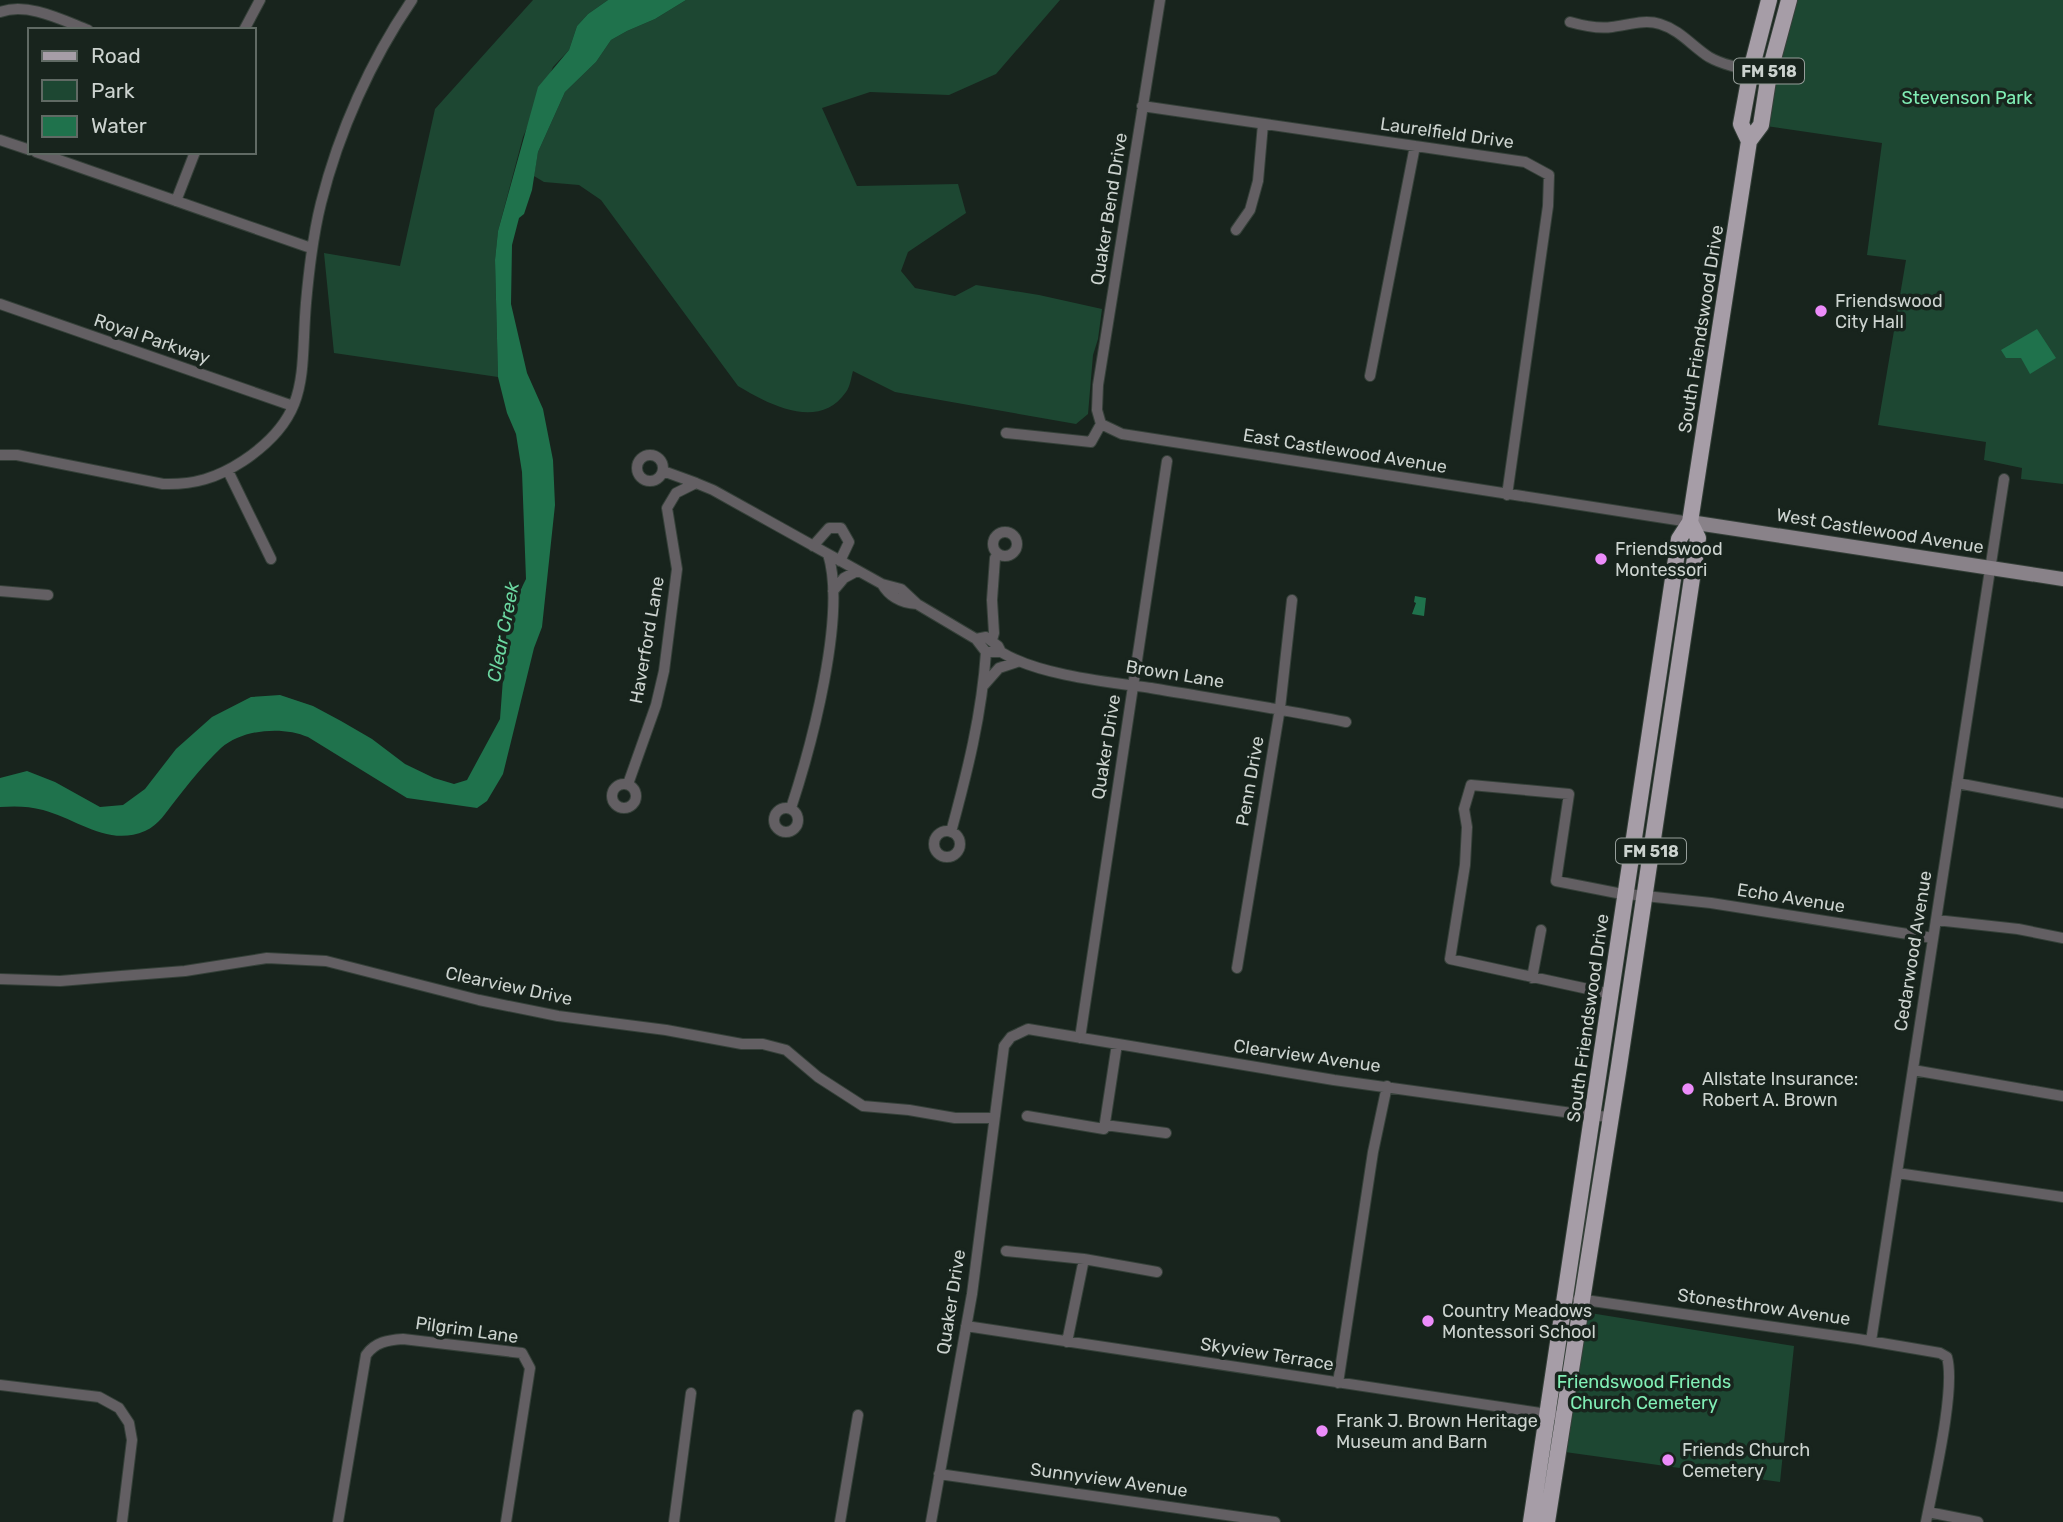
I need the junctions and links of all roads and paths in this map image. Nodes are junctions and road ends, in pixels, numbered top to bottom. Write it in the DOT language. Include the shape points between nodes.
graph roads {
  1 [pos="260,0"];
  2 [pos="412,0"];
  3 [pos="1160,0"];
  4 [pos="1769,0"];
  5 [pos="1789,0"];
  6 [pos="1,11"];
  7 [pos="1570,22"];
  8 [pos="82,28"];
  9 [pos="245,28"];
  10 [pos="1751,70"];
  11 [pos="1769,74"];
  12 [pos="1142,106"];
  13 [pos="1263,124"];
  14 [pos="0,140"];
  15 [pos="1749,141"];
  16 [pos="1415,146"];
  17 [pos="28,149"];
  18 [pos="42,154"];
  19 [pos="194,154"];
  20 [pos="176,201"];
  21 [pos="1236,230"];
  22 [pos="311,248"];
  23 [pos="0,304"];
  24 [pos="1370,376"];
  25 [pos="293,406"];
  26 [pos="1101,424"];
  27 [pos="1006,432"];
  28 [pos="0,455"];
  29 [pos="1167,461"];
  30 [pos="228,471"];
  31 [pos="2004,479"];
  32 [pos="696,483"];
  33 [pos="1507,495"];
  34 [pos="671,500"];
  35 [pos="1690,522"];
  36 [pos="813,546"];
  37 [pos="828,554"];
  38 [pos="998,554"];
  39 [pos="271,559"];
  40 [pos="840,561"];
  41 [pos="1991,568"];
  42 [pos="857,571"];
  43 [pos="2063,579"];
  44 [pos="0,591"];
  45 [pos="833,591"];
  46 [pos="48,595"];
  47 [pos="1292,600"];
  48 [pos="976,639"];
  49 [pos="992,640"];
  50 [pos="986,652"];
  51 [pos="1001,652"];
  52 [pos="1017,662"];
  53 [pos="984,685"];
  54 [pos="1133,686"];
  55 [pos="1280,708"];
  56 [pos="1346,722"];
  57 [pos="1957,783"];
  58 [pos="628,784"];
  59 [pos="2063,803"];
  60 [pos="791,808"];
  61 [pos="951,832"];
  62 [pos="1626,894"];
  63 [pos="1644,895"];
  64 [pos="1936,920"];
  65 [pos="1541,930"];
  66 [pos="1933,938"];
  67 [pos="2063,939"];
  68 [pos="1237,968"];
  69 [pos="0,978"];
  70 [pos="1532,978"];
  71 [pos="1611,994"];
  72 [pos="1080,1038"];
  73 [pos="1117,1044"];
  74 [pos="1005,1045"];
  75 [pos="1913,1070"];
  76 [pos="1387,1086"];
  77 [pos="2063,1096"];
  78 [pos="1027,1116"];
  79 [pos="1592,1116"];
  80 [pos="1609,1117"];
  81 [pos="994,1118"];
  82 [pos="1105,1125"];
  83 [pos="1166,1133"];
  84 [pos="1897,1173"];
  85 [pos="2063,1197"];
  86 [pos="1006,1251"];
  87 [pos="1084,1259"];
  88 [pos="1578,1269"];
  89 [pos="1157,1272"];
  90 [pos="1573,1298"];
  91 [pos="966,1326"];
  92 [pos="1871,1341"];
  93 [pos="1068,1342"];
  94 [pos="1338,1383"];
  95 [pos="0,1385"];
  96 [pos="691,1393"];
  97 [pos="858,1415"];
  98 [pos="1555,1415"];
  99 [pos="939,1474"];
  100 [pos="1927,1517"];
  101 [pos="122,1522"];
  102 [pos="338,1522"];
  103 [pos="506,1522"];
  104 [pos="674,1522"];
  105 [pos="840,1522"];
  106 [pos="932,1522"];
  107 [pos="1275,1522"];
  108 [pos="1531,1522"];
  109 [pos="1547,1522"];
  110 [pos="1978,1522"];
  1 -- 9 [label="street"];
  2 -- 22 [label="street" via="373,65 345,131 330,169"];
  3 -- 12 [label="street, Quaker Bend Drive"];
  4 -- 10 [label="main road, South Friendswood Drive / FM 518"];
  5 -- 11 [label="main road, South Friendswood Drive / FM 518"];
  6 -- 8 [label="street" via="40,13"];
  7 -- 10 [label="street" via="1611,27 1657,22 1674,29 1710,57"];
  10 -- 11 [label="street"];
  10 -- 15 [label="main road, South Friendswood Drive / FM 518" via="1741,124"];
  11 -- 15 [label="main road, South Friendswood Drive / FM 518" via="1761,125"];
  12 -- 13 [label="street, Laurelfield Drive"];
  12 -- 26 [label="street, Quaker Bend Drive" via="1098,385"];
  13 -- 16 [label="street, Laurelfield Drive"];
  13 -- 21 [label="street" via="1258,181 1250,210"];
  14 -- 17 [label="street"];
  15 -- 35 [label="main road, South Friendswood Drive / FM 518"];
  16 -- 24 [label="street"];
  16 -- 33 [label="street, Laurelfield Drive" via="1525,162 1549,175"];
  18 -- 20 [label="street"];
  19 -- 20 [label="street"];
  20 -- 22 [label="street"];
  22 -- 25 [label="street" via="305,359 301,389"];
  23 -- 25 [label="street, Royal Parkway"];
  25 -- 30 [label="street" via="278,432"];
  26 -- 27 [label="street" via="1091,442"];
  26 -- 33 [label="street, East Castlewood Avenue" via="1122,434"];
  28 -- 30 [label="street" via="163,484 186,485"];
  29 -- 54 [label="street, Quaker Drive"];
  30 -- 39 [label="street"];
  31 -- 41 [label="street, Cedarwood Avenue"];
  32 -- 34 [label="street"];
  32 -- 34 [label="street" via="660,475"];
  32 -- 36 [label="street"];
  33 -- 35 [label="street, East Castlewood Avenue"];
  34 -- 58 [label="street, Haverford Lane" via="667,509 677,569 664,671"];
  35 -- 41 [label="street, West Castlewood Avenue"];
  35 -- 62 [label="main road, South Friendswood Drive / FM 518" via="1679,539"];
  35 -- 63 [label="main road, South Friendswood Drive / FM 518" via="1698,538"];
  36 -- 37 [label="street"];
  36 -- 40 [label="street" via="829,528 841,528 849,542"];
  37 -- 40 [label="street"];
  37 -- 45 [label="street" via="834,572"];
  38 -- 49 [label="street" via="992,589"];
  40 -- 42 [label="street"];
  41 -- 43 [label="street, West Castlewood Avenue"];
  41 -- 57 [label="street, Cedarwood Avenue"];
  42 -- 45 [label="street"];
  42 -- 48 [label="street" via="901,589 917,604"];
  44 -- 46 [label="street"];
  45 -- 60 [label="street" via="818,706"];
  47 -- 55 [label="street, Penn Drive"];
  48 -- 49 [label="street"];
  48 -- 50 [label="street"];
  49 -- 51 [label="street, Brown Lane"];
  50 -- 51 [label="street"];
  50 -- 53 [label="street"];
  51 -- 52 [label="street, Brown Lane"];
  52 -- 53 [label="street" via="999,668"];
  52 -- 54 [label="street, Brown Lane"];
  53 -- 61 [label="street"];
  54 -- 55 [label="street, Brown Lane"];
  54 -- 72 [label="street, Quaker Drive"];
  55 -- 56 [label="street, Brown Lane"];
  55 -- 68 [label="street, Penn Drive"];
  57 -- 59 [label="street"];
  57 -- 64 [label="street, Cedarwood Avenue"];
  62 -- 63 [label="street, Echo Avenue"];
  62 -- 70 [label="street, Echo Avenue" via="1556,881 1569,794 1471,785 1464,809 1465,865 1450,959"];
  62 -- 71 [label="main road, South Friendswood Drive / FM 518"];
  63 -- 66 [label="street, Echo Avenue"];
  63 -- 80 [label="main road, South Friendswood Drive / FM 518"];
  64 -- 66 [label="street, Cedarwood Avenue"];
  64 -- 67 [label="street"];
  65 -- 70 [label="street"];
  66 -- 75 [label="street, Cedarwood Avenue"];
  69 -- 81 [label="street, Clearview Drive" via="60,981 185,971 267,958 326,961 558,1016 763,1044 786,1050 863,1106 955,1118"];
  70 -- 71 [label="street"];
  71 -- 79 [label="main road, South Friendswood Drive / FM 518"];
  72 -- 73 [label="street, Clearview Avenue"];
  72 -- 74 [label="street, Clearview Avenue" via="1028,1029"];
  73 -- 76 [label="street, Clearview Avenue"];
  73 -- 82 [label="street"];
  74 -- 81 [label="street, Quaker Drive"];
  75 -- 77 [label="street"];
  75 -- 84 [label="street, Cedarwood Avenue"];
  76 -- 79 [label="street, Clearview Avenue"];
  76 -- 94 [label="street"];
  78 -- 82 [label="street" via="1104,1129"];
  79 -- 80 [label="street, Clearview Avenue"];
  79 -- 88 [label="main road, South Friendswood Drive / FM 518"];
  80 -- 88 [label="main road, South Friendswood Drive / FM 518"];
  81 -- 91 [label="street, Quaker Drive"];
  82 -- 83 [label="street"];
  84 -- 85 [label="street"];
  84 -- 92 [label="street, Cedarwood Avenue"];
  86 -- 87 [label="street"];
  87 -- 89 [label="street"];
  87 -- 93 [label="street"];
  88 -- 90 [label="main road, South Friendswood Drive / FM 518"];
  90 -- 92 [label="street, Stonesthrow Avenue"];
  90 -- 98 [label="main road, South Friendswood Drive / FM 518"];
  91 -- 93 [label="street, Skyview Terrace"];
  91 -- 99 [label="street, Quaker Drive"];
  92 -- 100 [label="street, Stonesthrow Avenue" via="1947,1357 1945,1421"];
  93 -- 94 [label="street, Skyview Terrace"];
  94 -- 98 [label="street, Skyview Terrace"];
  95 -- 101 [label="street" via="99,1397 119,1408 130,1423 132,1440"];
  96 -- 104 [label="street"];
  97 -- 105 [label="street"];
  98 -- 108 [label="main road, South Friendswood Drive / FM 518"];
  98 -- 109 [label="main road, South Friendswood Drive / FM 518"];
  99 -- 106 [label="street, Quaker Drive"];
  99 -- 107 [label="street, Sunnyview Avenue"];
  100 -- 110 [label="street"];
  102 -- 103 [label="street, Pilgrim Lane" via="366,1354 385,1340 403,1339 522,1353 530,1368"];
}
